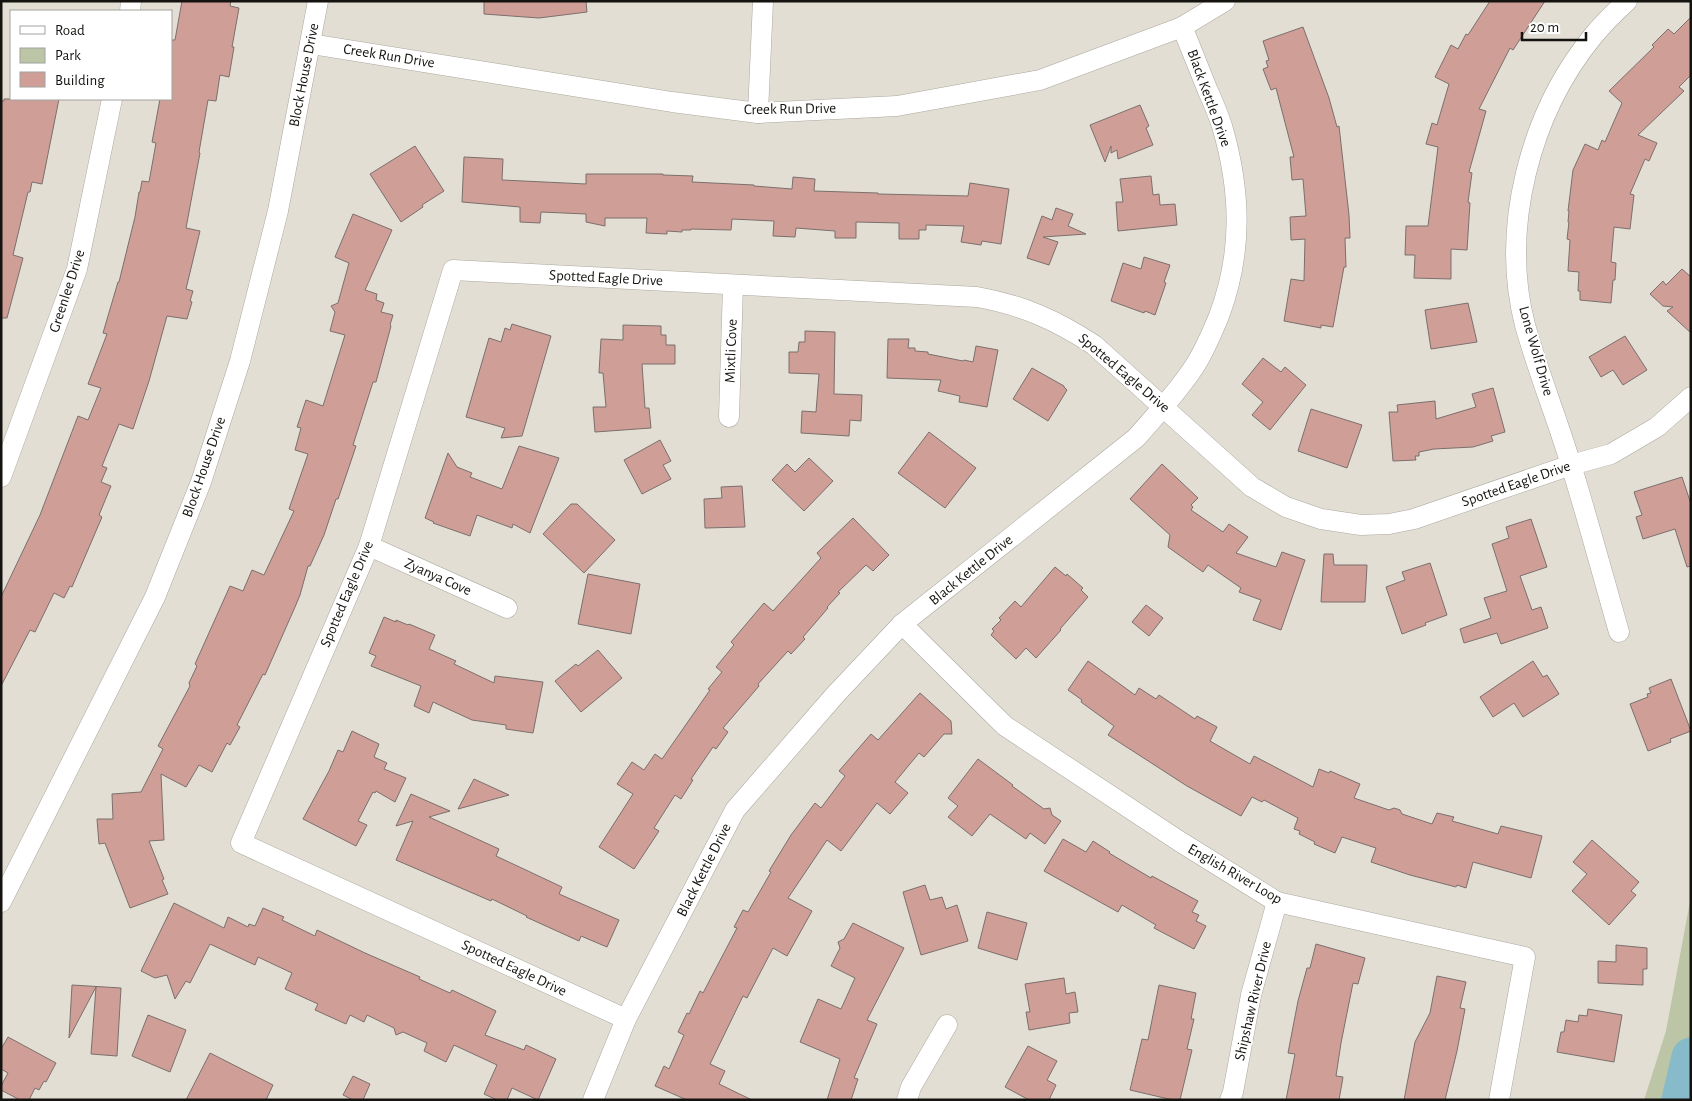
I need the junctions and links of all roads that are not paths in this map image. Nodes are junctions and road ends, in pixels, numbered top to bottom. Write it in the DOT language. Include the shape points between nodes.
graph roads {
  1 [pos="318,1"];
  2 [pos="763,1"];
  3 [pos="1225,1"];
  4 [pos="1627,1"];
  5 [pos="1182,27"];
  6 [pos="311,44"];
  7 [pos="112,100"];
  8 [pos="758,112"];
  9 [pos="733,286"];
  10 [pos="1691,397"];
  11 [pos="1164,406"];
  12 [pos="729,417"];
  13 [pos="1571,465"];
  14 [pos="1,477"];
  15 [pos="369,546"];
  16 [pos="507,608"];
  17 [pos="902,624"];
  18 [pos="1619,632"];
  19 [pos="1,902"];
  20 [pos="1278,902"];
  21 [pos="626,1019"];
  22 [pos="947,1025"];
  23 [pos="593,1100"];
  24 [pos="907,1100"];
  25 [pos="1230,1100"];
  26 [pos="1499,1100"];
  1 -- 6 [label="street, Block House Drive"];
  2 -- 8 [label="street"];
  3 -- 5 [label="street, Creek Run Drive"];
  4 -- 13 [label="street, Lone Wolf Drive" via="1593,36 1572,65 1540,126 1527,166 1518,225 1517,278 1525,324"];
  5 -- 8 [label="street, Creek Run Drive" via="1040,80 897,106"];
  5 -- 11 [label="street, Black Kettle Drive" via="1221,124 1233,168 1237,241 1232,274 1212,334 1194,367"];
  6 -- 8 [label="street, Creek Run Drive" via="672,102"];
  6 -- 19 [label="street, Block House Drive" via="278,210 240,361 201,482 155,597"];
  7 -- 14 [label="street, Greenlee Drive" via="77,269"];
  9 -- 11 [label="street, Spotted Eagle Drive" via="977,297 1002,302 1066,326"];
  9 -- 12 [label="street, Mixtli Cove"];
  9 -- 15 [label="street, Spotted Eagle Drive" via="453,270"];
  10 -- 13 [label="street, Spotted Eagle Drive" via="1657,427 1631,443 1611,454"];
  11 -- 13 [label="street, Spotted Eagle Drive" via="1252,487 1286,507 1322,519 1360,525 1414,519"];
  11 -- 17 [label="street, Black Kettle Drive" via="1136,438"];
  13 -- 18 [label="street, Lone Wolf Drive"];
  15 -- 16 [label="street, Zyanya Cove"];
  15 -- 21 [label="street, Spotted Eagle Drive" via="241,843"];
  17 -- 20 [label="street, English River Loop" via="1005,726"];
  17 -- 21 [label="street, Black Kettle Drive" via="834,695 735,810"];
  20 -- 25 [label="street, Shipshaw River Drive" via="1251,995"];
  20 -- 26 [label="street, English River Loop" via="1525,957"];
  21 -- 23 [label="street, Black Kettle Drive"];
  22 -- 24 [label="street" via="911,1087"];
}
